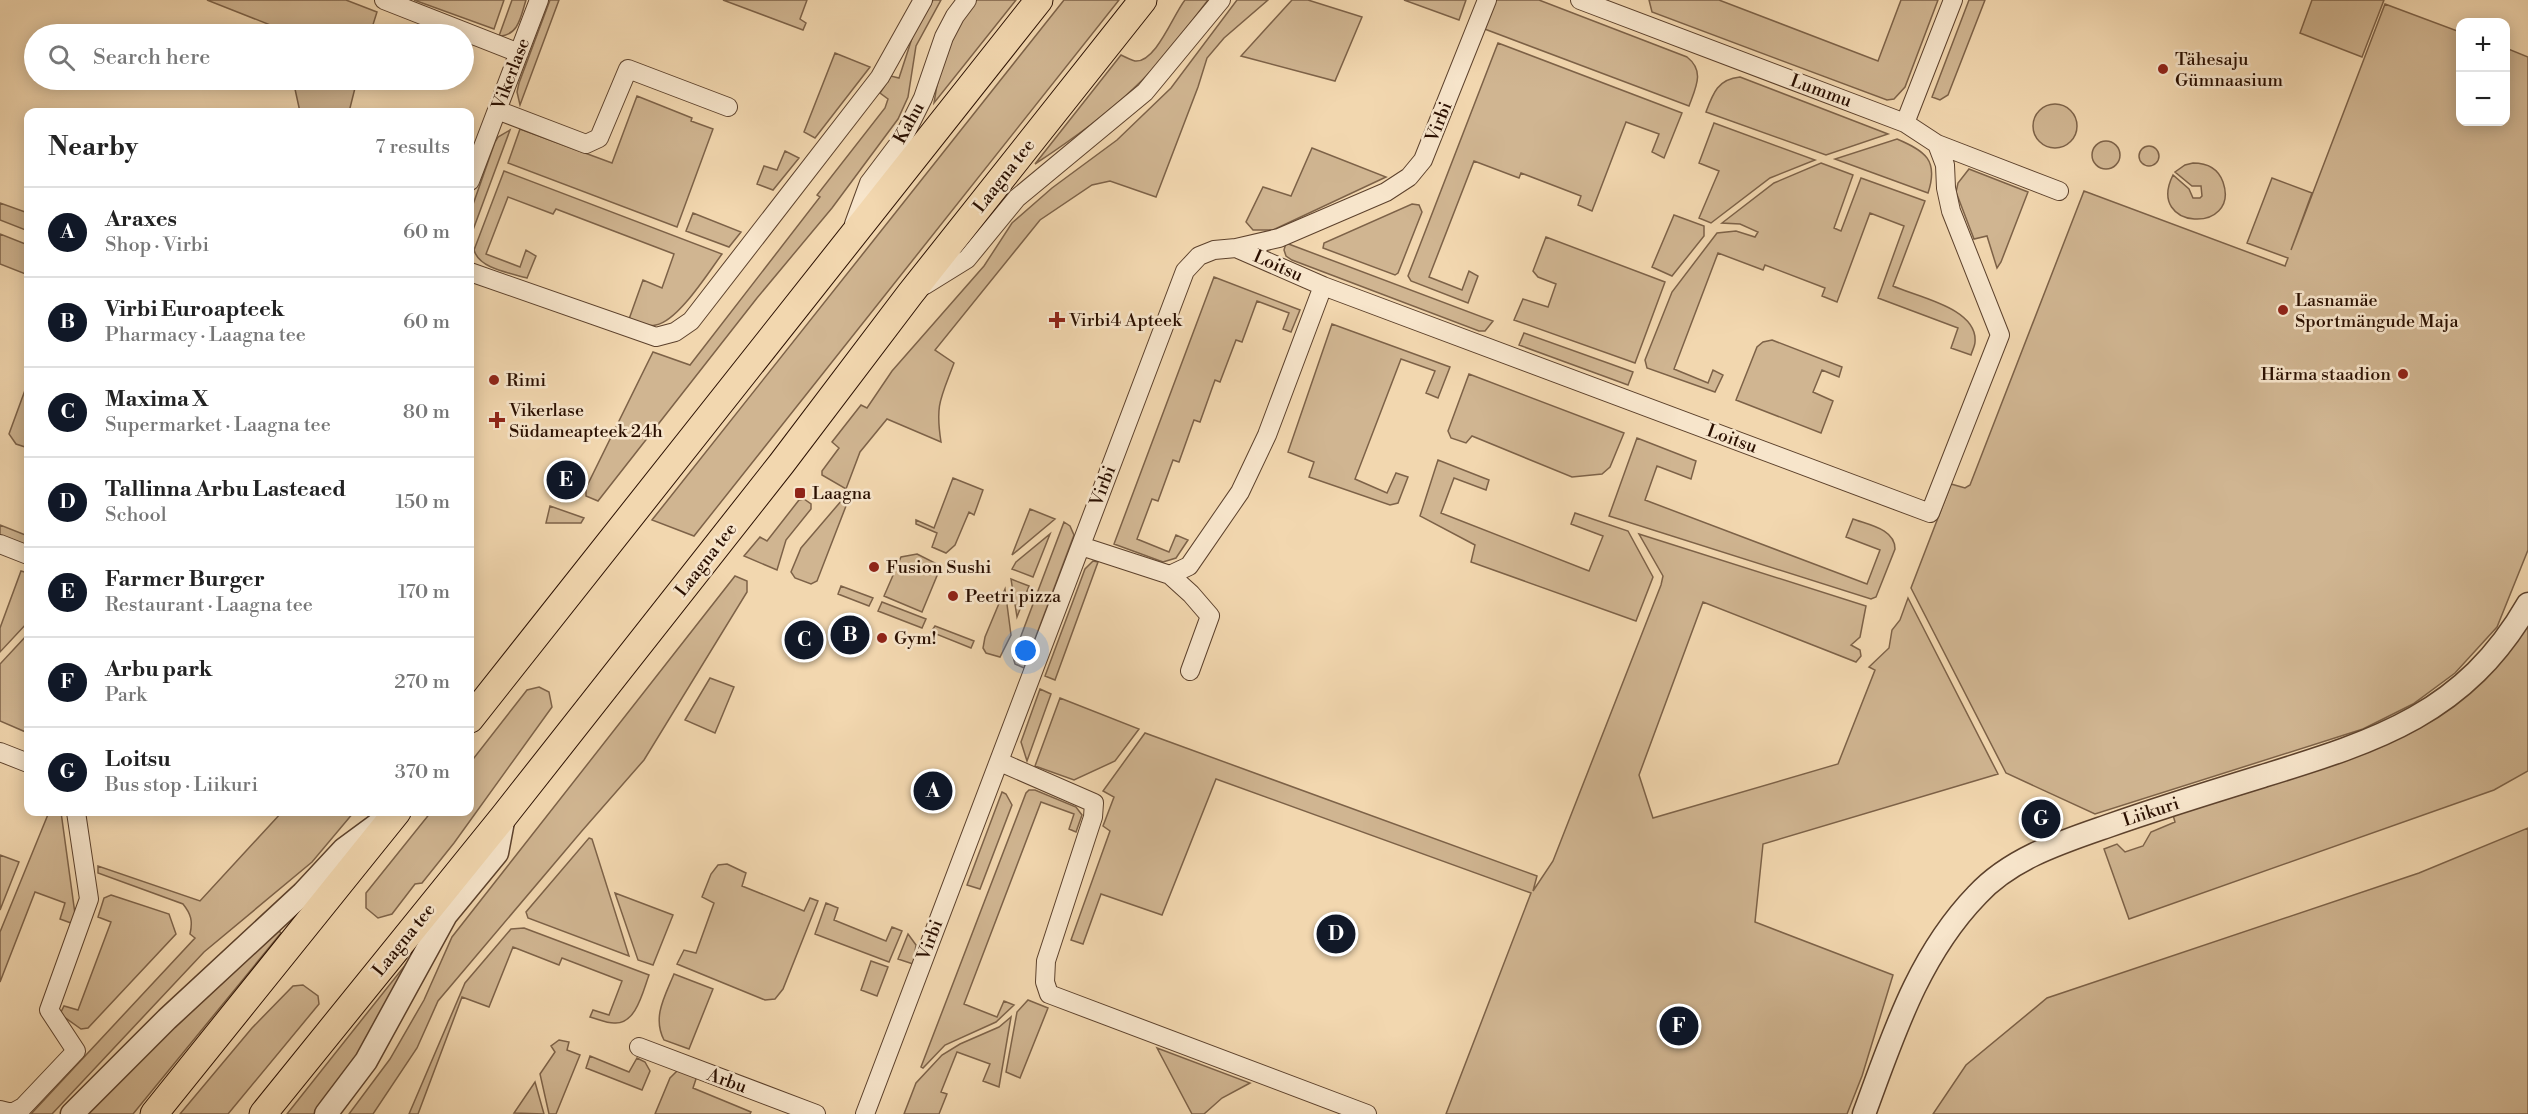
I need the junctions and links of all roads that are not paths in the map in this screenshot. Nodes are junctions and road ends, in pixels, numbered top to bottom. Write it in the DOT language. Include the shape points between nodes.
graph roads {
  1 [pos="384,0"];
  2 [pos="539,0"];
  3 [pos="923,0"];
  4 [pos="967,0"];
  5 [pos="1039,0"];
  6 [pos="1143,0"];
  7 [pos="1221,0"];
  8 [pos="1487,0"];
  9 [pos="1580,0"];
  10 [pos="1953,0"];
  11 [pos="445,24"];
  12 [pos="474,35"];
  13 [pos="519,53"];
  14 [pos="729,107"];
  15 [pos="497,110"];
  16 [pos="1905,123"];
  17 [pos="1937,144"];
  18 [pos="474,170"];
  19 [pos="2059,191"];
  20 [pos="847,243"];
  21 [pos="1236,248"];
  22 [pos="474,273"];
  23 [pos="1323,286"];
  24 [pos="910,294"];
  25 [pos="0,544"];
  26 [pos="1081,546"];
  27 [pos="24,553"];
  28 [pos="1170,575"];
  29 [pos="2528,604"];
  30 [pos="1190,670"];
  31 [pos="474,714"];
  32 [pos="0,752"];
  33 [pos="24,761"];
  34 [pos="1000,762"];
  35 [pos="77,816"];
  36 [pos="390,816"];
  37 [pos="393,816"];
  38 [pos="504,816"];
  39 [pos="639,1047"];
  40 [pos="0,1110"];
  41 [pos="72,1114"];
  42 [pos="154,1114"];
  43 [pos="263,1114"];
  44 [pos="326,1114"];
  45 [pos="816,1114"];
  46 [pos="865,1114"];
  47 [pos="1366,1114"];
  48 [pos="1864,1114"];
  1 -- 11 [label="street"];
  2 -- 13 [label="street, Vikerlase"];
  3 -- 22 [label="street" via="880,77 691,321 675,332 656,337"];
  4 -- 20 [label="street, Kahu" via="944,38 923,98 903,138 869,183"];
  5 -- 20 [label="main road"];
  6 -- 24 [label="main road, Laagna tee"];
  7 -- 24 [label="street" via="1145,92 1017,198 967,259"];
  8 -- 21 [label="street, Virbi" via="1417,169 1386,192 1279,238"];
  9 -- 16 [label="street, Lummu"];
  10 -- 16 [label="street"];
  12 -- 13 [label="street"];
  13 -- 15 [label="street, Vikerlase"];
  14 -- 15 [label="street" via="628,69 600,138 586,144"];
  15 -- 18 [label="street, Vikerlase"];
  16 -- 17 [label="street, Lummu"];
  17 -- 19 [label="street, Lummu"];
  17 -- 23 [label="street, Loitsu" via="1945,165 1951,211 2000,335 1930,513"];
  20 -- 31 [label="main road"];
  21 -- 23 [label="street, Loitsu"];
  21 -- 26 [label="street, Virbi" via="1199,256 1185,271"];
  23 -- 28 [label="street" via="1267,435 1240,492 1189,566"];
  24 -- 38 [label="main road, Laagna tee" via="782,464"];
  25 -- 27 [label="street"];
  26 -- 28 [label="street"];
  26 -- 34 [label="street, Virbi"];
  28 -- 30 [label="street" via="1210,616"];
  29 -- 48 [label="street, Liikuri" via="2507,638 2472,677 2402,726 2345,751 2071,839 1994,879 1953,922 1928,958"];
  32 -- 33 [label="street"];
  34 -- 46 [label="street, Virbi"];
  34 -- 47 [label="street" via="1094,803 1093,817 1046,961 1049,994"];
  35 -- 40 [label="street" via="89,899 49,1010 76,1051 23,1107 12,1113"];
  36 -- 41 [label="street" via="344,849 294,902 158,1027"];
  37 -- 42 [label="main road"];
  38 -- 43 [label="main road, Laagna tee"];
  38 -- 44 [label="street" via="497,853 447,915 366,1061"];
  39 -- 45 [label="street, Arbu"];
}
